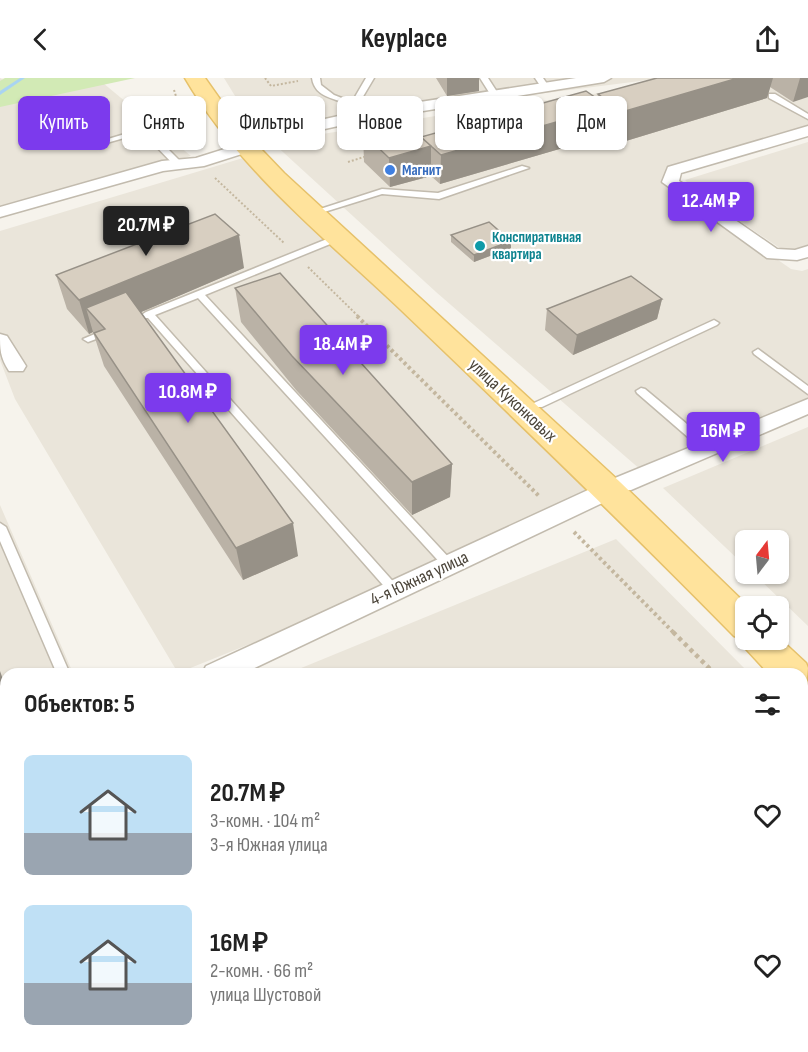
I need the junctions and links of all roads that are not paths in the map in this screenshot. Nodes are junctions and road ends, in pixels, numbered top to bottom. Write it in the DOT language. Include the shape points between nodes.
graph roads {
  1 [pos="195,78"];
  2 [pos="316,78"];
  3 [pos="370,78"];
  4 [pos="483,78"];
  5 [pos="604,78"];
  6 [pos="542,83"];
  7 [pos="495,95"];
  8 [pos="363,96"];
  9 [pos="772,96"];
  10 [pos="337,100"];
  11 [pos="423,103"];
  12 [pos="218,114"];
  13 [pos="808,117"];
  14 [pos="808,131"];
  15 [pos="110,140"];
  16 [pos="240,150"];
  17 [pos="248,150"];
  18 [pos="179,165"];
  19 [pos="525,168"];
  20 [pos="276,178"];
  21 [pos="318,211"];
  22 [pos="0,212"];
  23 [pos="337,238"];
  24 [pos="808,251"];
  25 [pos="199,294"];
  26 [pos="714,323"];
  27 [pos="119,327"];
  28 [pos="88,339"];
  29 [pos="0,340"];
  30 [pos="759,352"];
  31 [pos="16,366"];
  32 [pos="641,391"];
  33 [pos="808,391"];
  34 [pos="538,405"];
  35 [pos="808,406"];
  36 [pos="708,448"];
  37 [pos="616,487"];
  38 [pos="0,526"];
  39 [pos="448,564"];
  40 [pos="394,590"];
  41 [pos="737,596"];
  42 [pos="735,614"];
  43 [pos="789,647"];
  44 [pos="769,650"];
  45 [pos="808,665"];
  46 [pos="61,668"];
  47 [pos="227,668"];
  48 [pos="787,668"];
  1 -- 12 [label="main road, улица Куконковых"];
  2 -- 10 [label="lane" via="317,86"];
  3 -- 8 [label="lane"];
  4 -- 7 [label="lane"];
  5 -- 6 [label="street"];
  6 -- 7 [label="street"];
  7 -- 11 [label="street"];
  9 -- 13 [label="lane"];
  14 -- 24 [label="street" via="674,170 669,182 773,254 797,255"];
  15 -- 18 [label="lane" via="147,133"];
  16 -- 18 [label="street"];
  17 -- 20 [label="main road, улица Куконковых"];
  18 -- 22 [label="street" via="162,166"];
  19 -- 21 [label="lane" via="439,196 382,191"];
  20 -- 21 [label="main road, улица Куконковых"];
  20 -- 23 [label="main road, улица Куконковых"];
  21 -- 34 [label="main road, улица Куконковых" via="369,251"];
  23 -- 25 [label="lane"];
  23 -- 37 [label="main road, улица Куконковых"];
  25 -- 39 [label="lane"];
  25 -- 40 [label="lane" via="144,316"];
  26 -- 34 [label="lane"];
  27 -- 28 [label="lane"];
  29 -- 31 [label="street"];
  30 -- 33 [label="lane"];
  32 -- 36 [label="lane"];
  34 -- 37 [label="main road, улица Куконковых"];
  35 -- 36 [label="street, 4-я Южная улица"];
  36 -- 37 [label="street, 4-я Южная улица"];
  37 -- 39 [label="street, 4-я Южная улица"];
  37 -- 41 [label="main road, улица Куконковых"];
  37 -- 42 [label="main road, улица Куконковых"];
  38 -- 46 [label="lane"];
  39 -- 40 [label="street, 4-я Южная улица"];
  40 -- 47 [label="street, 4-я Южная улица"];
  43 -- 45 [label="main road"];
  44 -- 48 [label="main road"];
}
